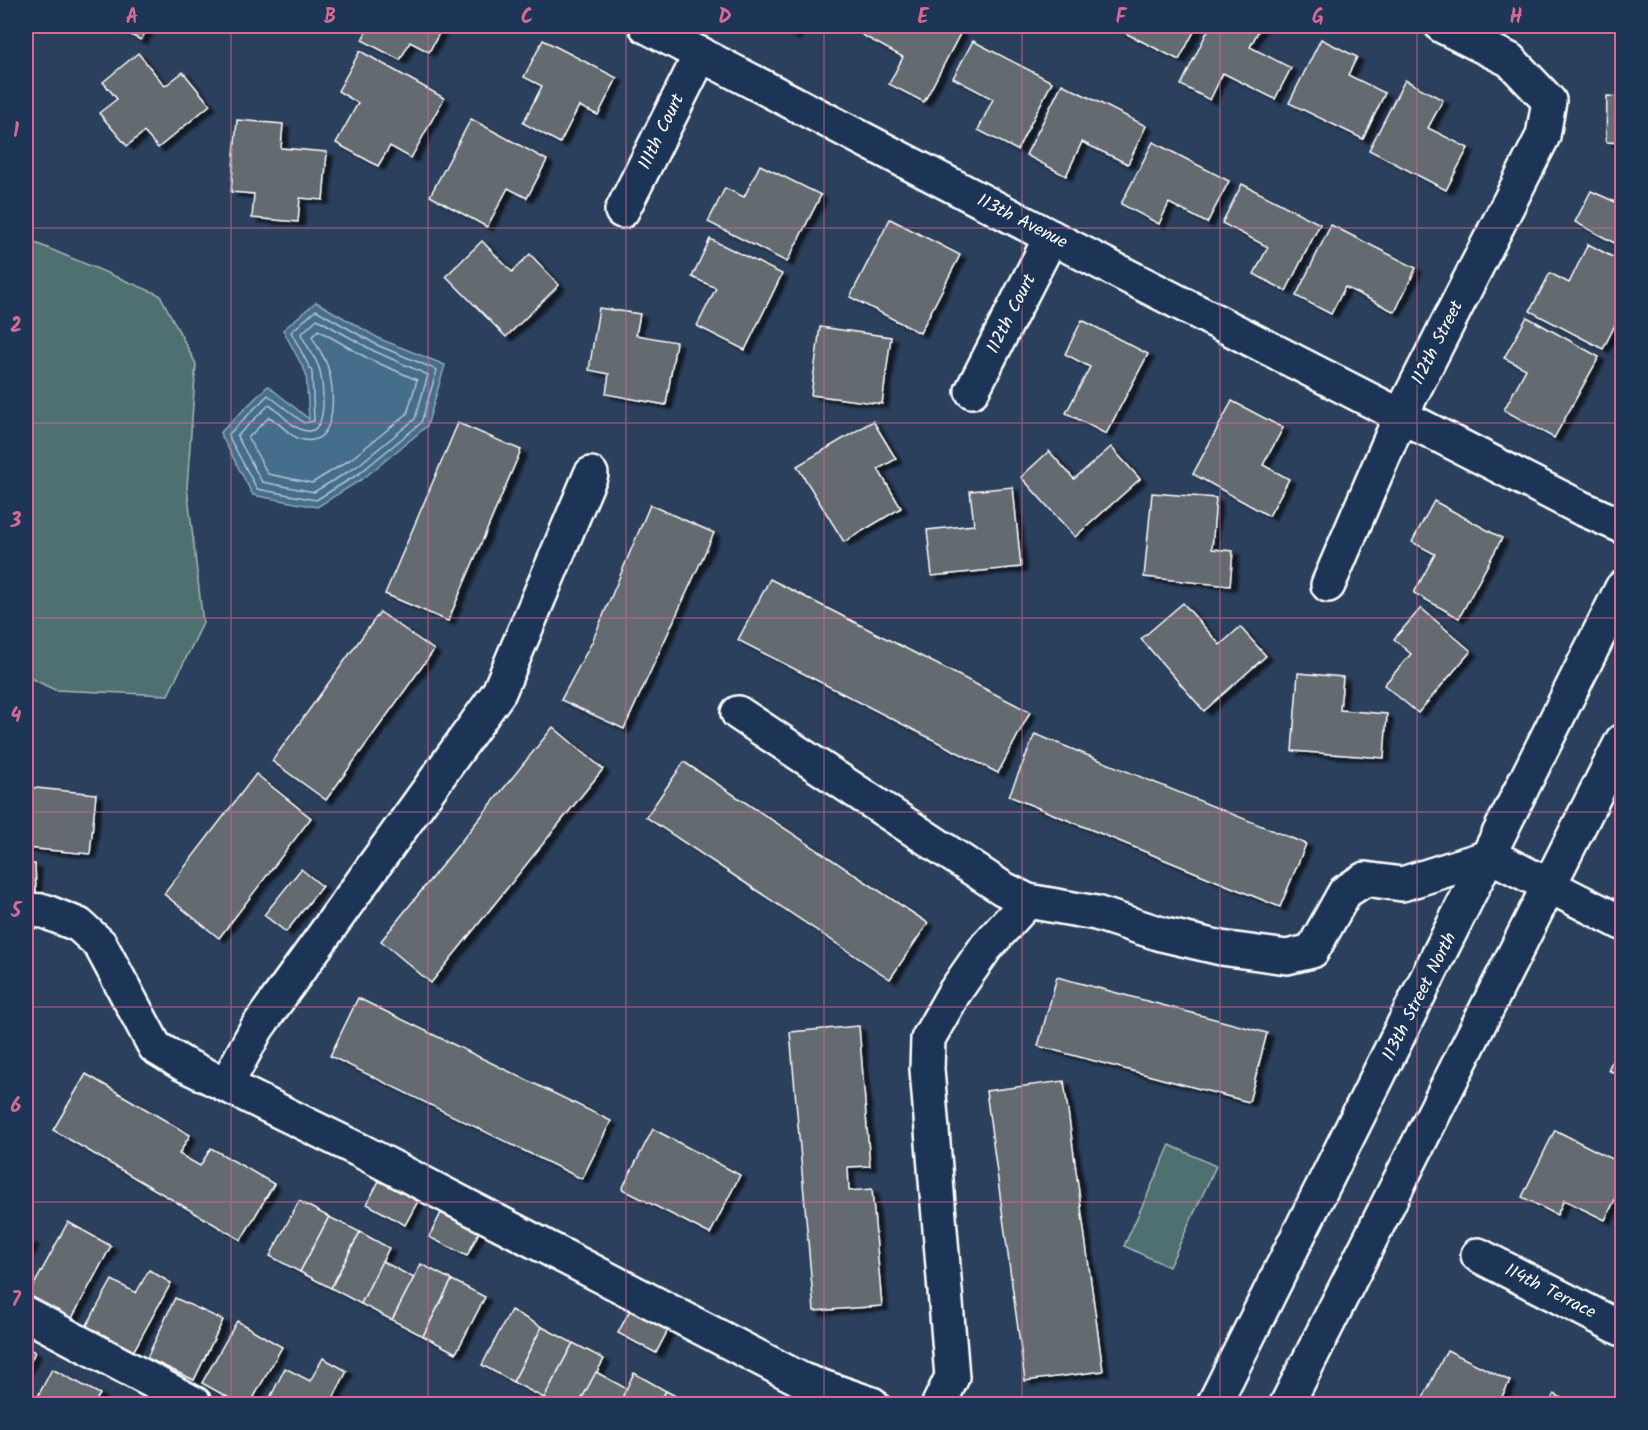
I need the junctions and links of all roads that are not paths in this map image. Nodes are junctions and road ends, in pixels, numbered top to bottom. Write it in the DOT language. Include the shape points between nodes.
graph roads {
  1 [pos="646,26"];
  2 [pos="1442,26"];
  3 [pos="701,54"];
  4 [pos="622,211"];
  5 [pos="1051,237"];
  6 [pos="972,391"];
  7 [pos="1401,415"];
  8 [pos="591,474"];
  9 [pos="1623,526"];
  10 [pos="1328,585"];
  11 [pos="1623,588"];
  12 [pos="738,713"];
  13 [pos="1623,741"];
  14 [pos="1491,856"];
  15 [pos="1549,886"];
  16 [pos="1028,901"];
  17 [pos="26,910"];
  18 [pos="1623,923"];
  19 [pos="226,1085"];
  20 [pos="1478,1255"];
  21 [pos="26,1314"];
  22 [pos="1623,1329"];
  23 [pos="195,1404"];
  24 [pos="872,1404"];
  25 [pos="939,1404"];
  26 [pos="1214,1404"];
  27 [pos="1287,1404"];
  1 -- 3 [label="street, 113th Avenue"];
  2 -- 7 [label="street, 112th Street" via="1510,60 1549,101 1543,136"];
  3 -- 4 [label="street, 111th Court"];
  3 -- 5 [label="street, 113th Avenue"];
  5 -- 6 [label="street, 112th Court"];
  5 -- 7 [label="street, 113th Avenue"];
  7 -- 9 [label="street, 113th Avenue"];
  7 -- 10 [label="street, 112th Street"];
  8 -- 19 [label="street" via="499,692 257,1028"];
  11 -- 14 [label="street, 113th Street North"];
  12 -- 16 [label="street" via="1002,888"];
  13 -- 15 [label="street"];
  14 -- 15 [label="street"];
  14 -- 16 [label="street" via="1402,884 1365,879 1345,892 1312,951 1287,957 1221,948 1095,913"];
  14 -- 26 [label="street, 113th Street North"];
  15 -- 18 [label="street"];
  15 -- 27 [label="street"];
  16 -- 25 [label="street" via="986,947 928,1039 927,1070 952,1377"];
  17 -- 19 [label="street" via="44,911 79,925 100,944 155,1047"];
  19 -- 24 [label="street" via="802,1380"];
  20 -- 22 [label="street, 114th Terrace"];
  21 -- 23 [label="street"];
}
